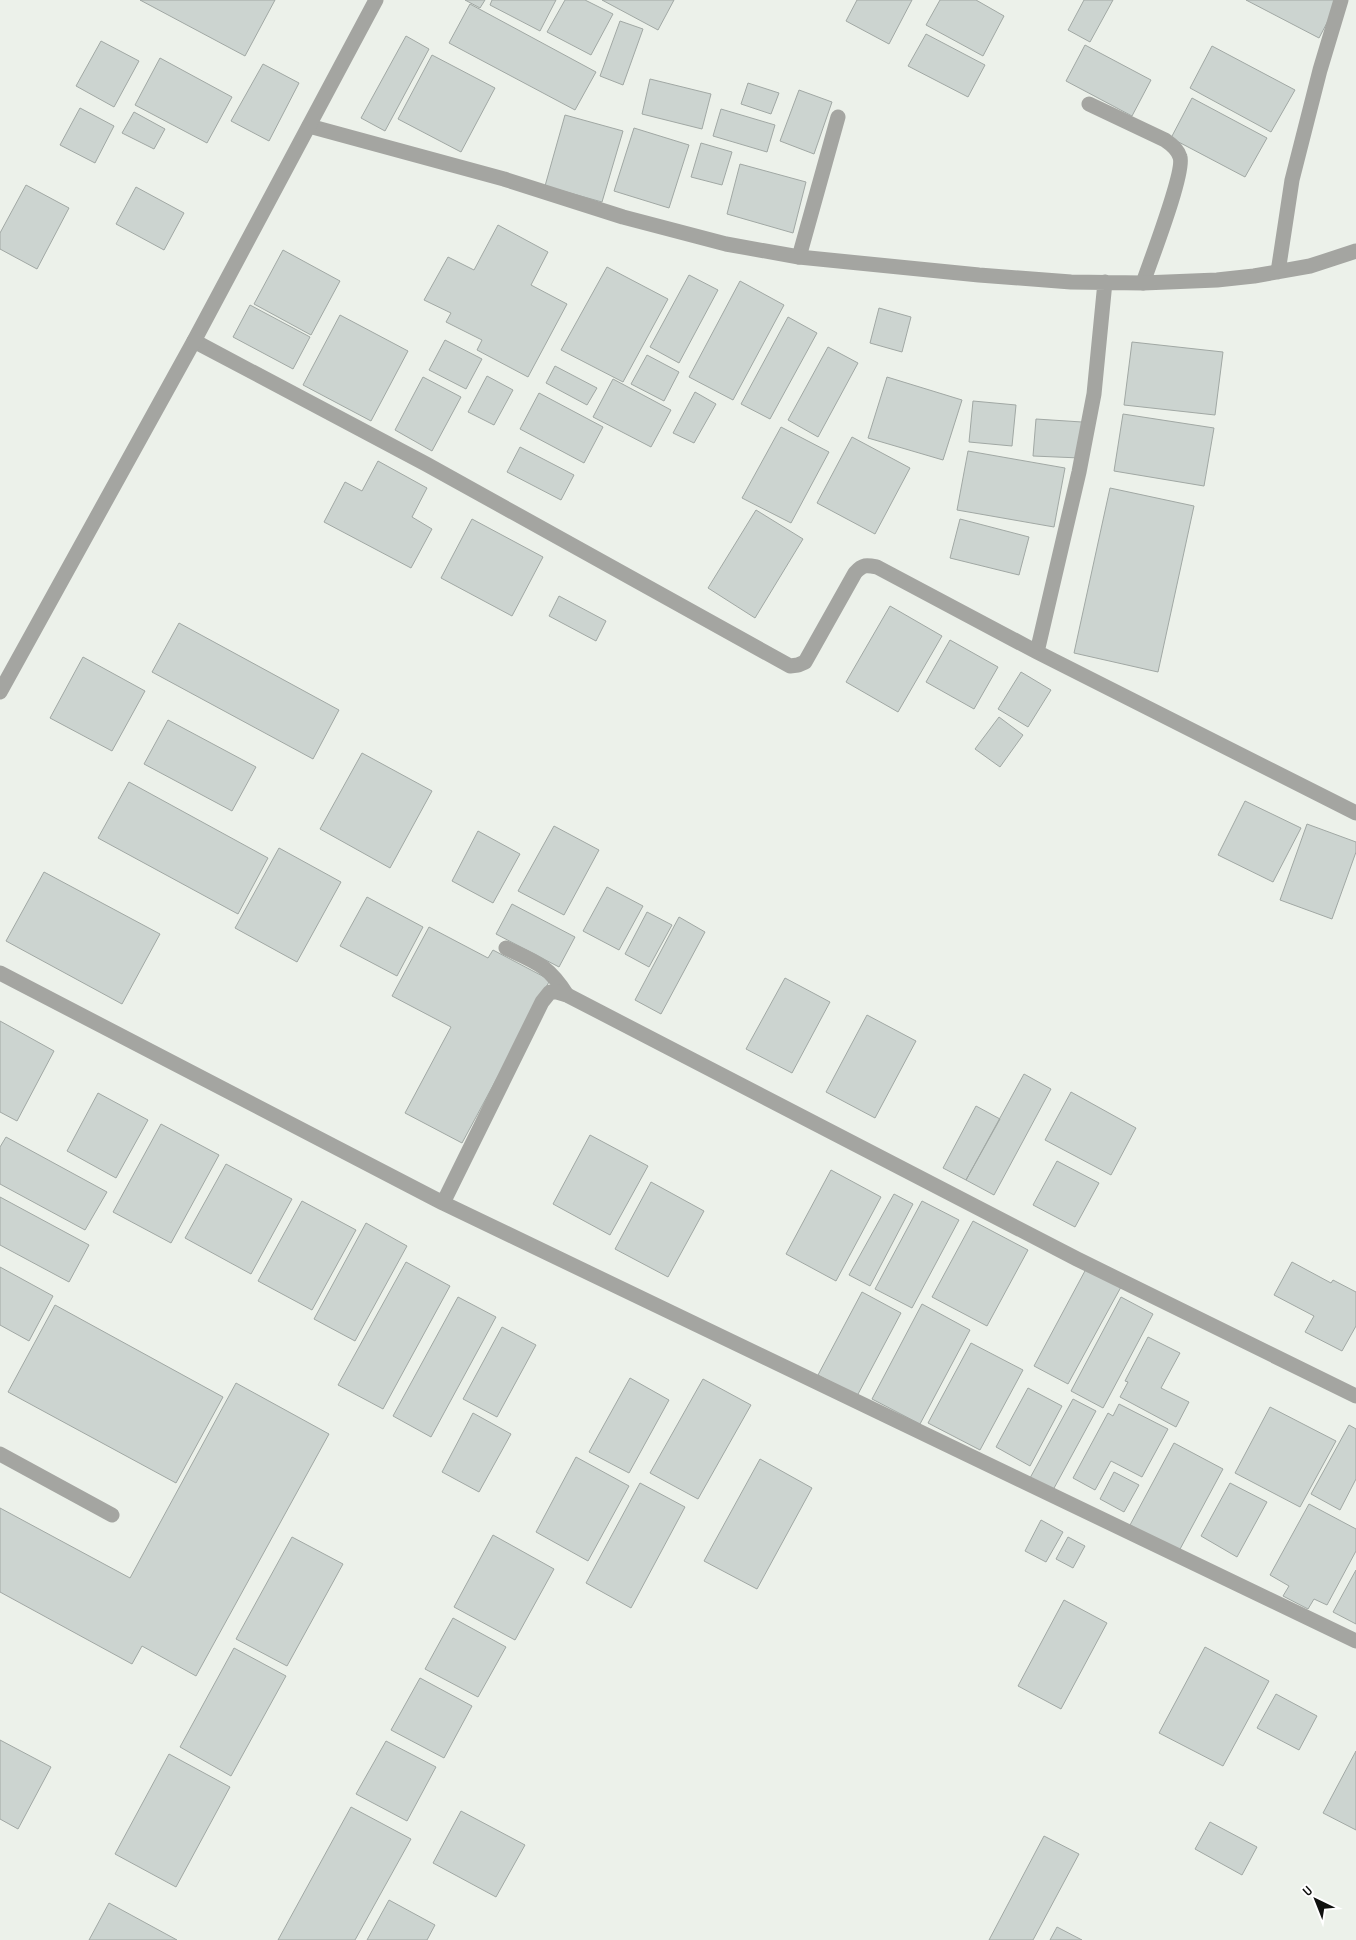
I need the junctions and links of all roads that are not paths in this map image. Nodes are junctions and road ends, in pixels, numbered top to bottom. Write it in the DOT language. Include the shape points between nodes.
graph roads {
  1 [pos="376,0"];
  2 [pos="1341,0"];
  3 [pos="1089,104"];
  4 [pos="838,117"];
  5 [pos="309,126"];
  6 [pos="1356,252"];
  7 [pos="799,257"];
  8 [pos="1278,272"];
  9 [pos="1105,282"];
  10 [pos="1143,283"];
  11 [pos="194,341"];
  12 [pos="1037,652"];
  13 [pos="0,692"];
  14 [pos="1356,813"];
  15 [pos="506,948"];
  16 [pos="0,973"];
  17 [pos="567,995"];
  18 [pos="443,1203"];
  19 [pos="1356,1396"];
  20 [pos="0,1454"];
  21 [pos="112,1516"];
  22 [pos="1356,1641"];
  1 -- 5 [label="street"];
  2 -- 8 [label="street" via="1292,180"];
  3 -- 10 [label="street" via="1166,140 1181,158 1179,178"];
  4 -- 7 [label="street"];
  5 -- 7 [label="street" via="623,217 726,244"];
  5 -- 11 [label="street"];
  6 -- 8 [label="street"];
  7 -- 9 [label="street" via="979,275"];
  8 -- 10 [label="street" via="1217,280"];
  9 -- 10 [label="street"];
  9 -- 12 [label="street" via="1094,394"];
  11 -- 12 [label="street" via="426,464 790,666 805,662 852,578 866,565 878,567"];
  11 -- 13 [label="street"];
  12 -- 14 [label="street"];
  15 -- 17 [label="street" via="541,965 556,977"];
  16 -- 18 [label="street"];
  17 -- 18 [label="street" via="550,992 544,997"];
  17 -- 19 [label="street" via="1076,1259"];
  18 -- 22 [label="street"];
  20 -- 21 [label="street"];
}
